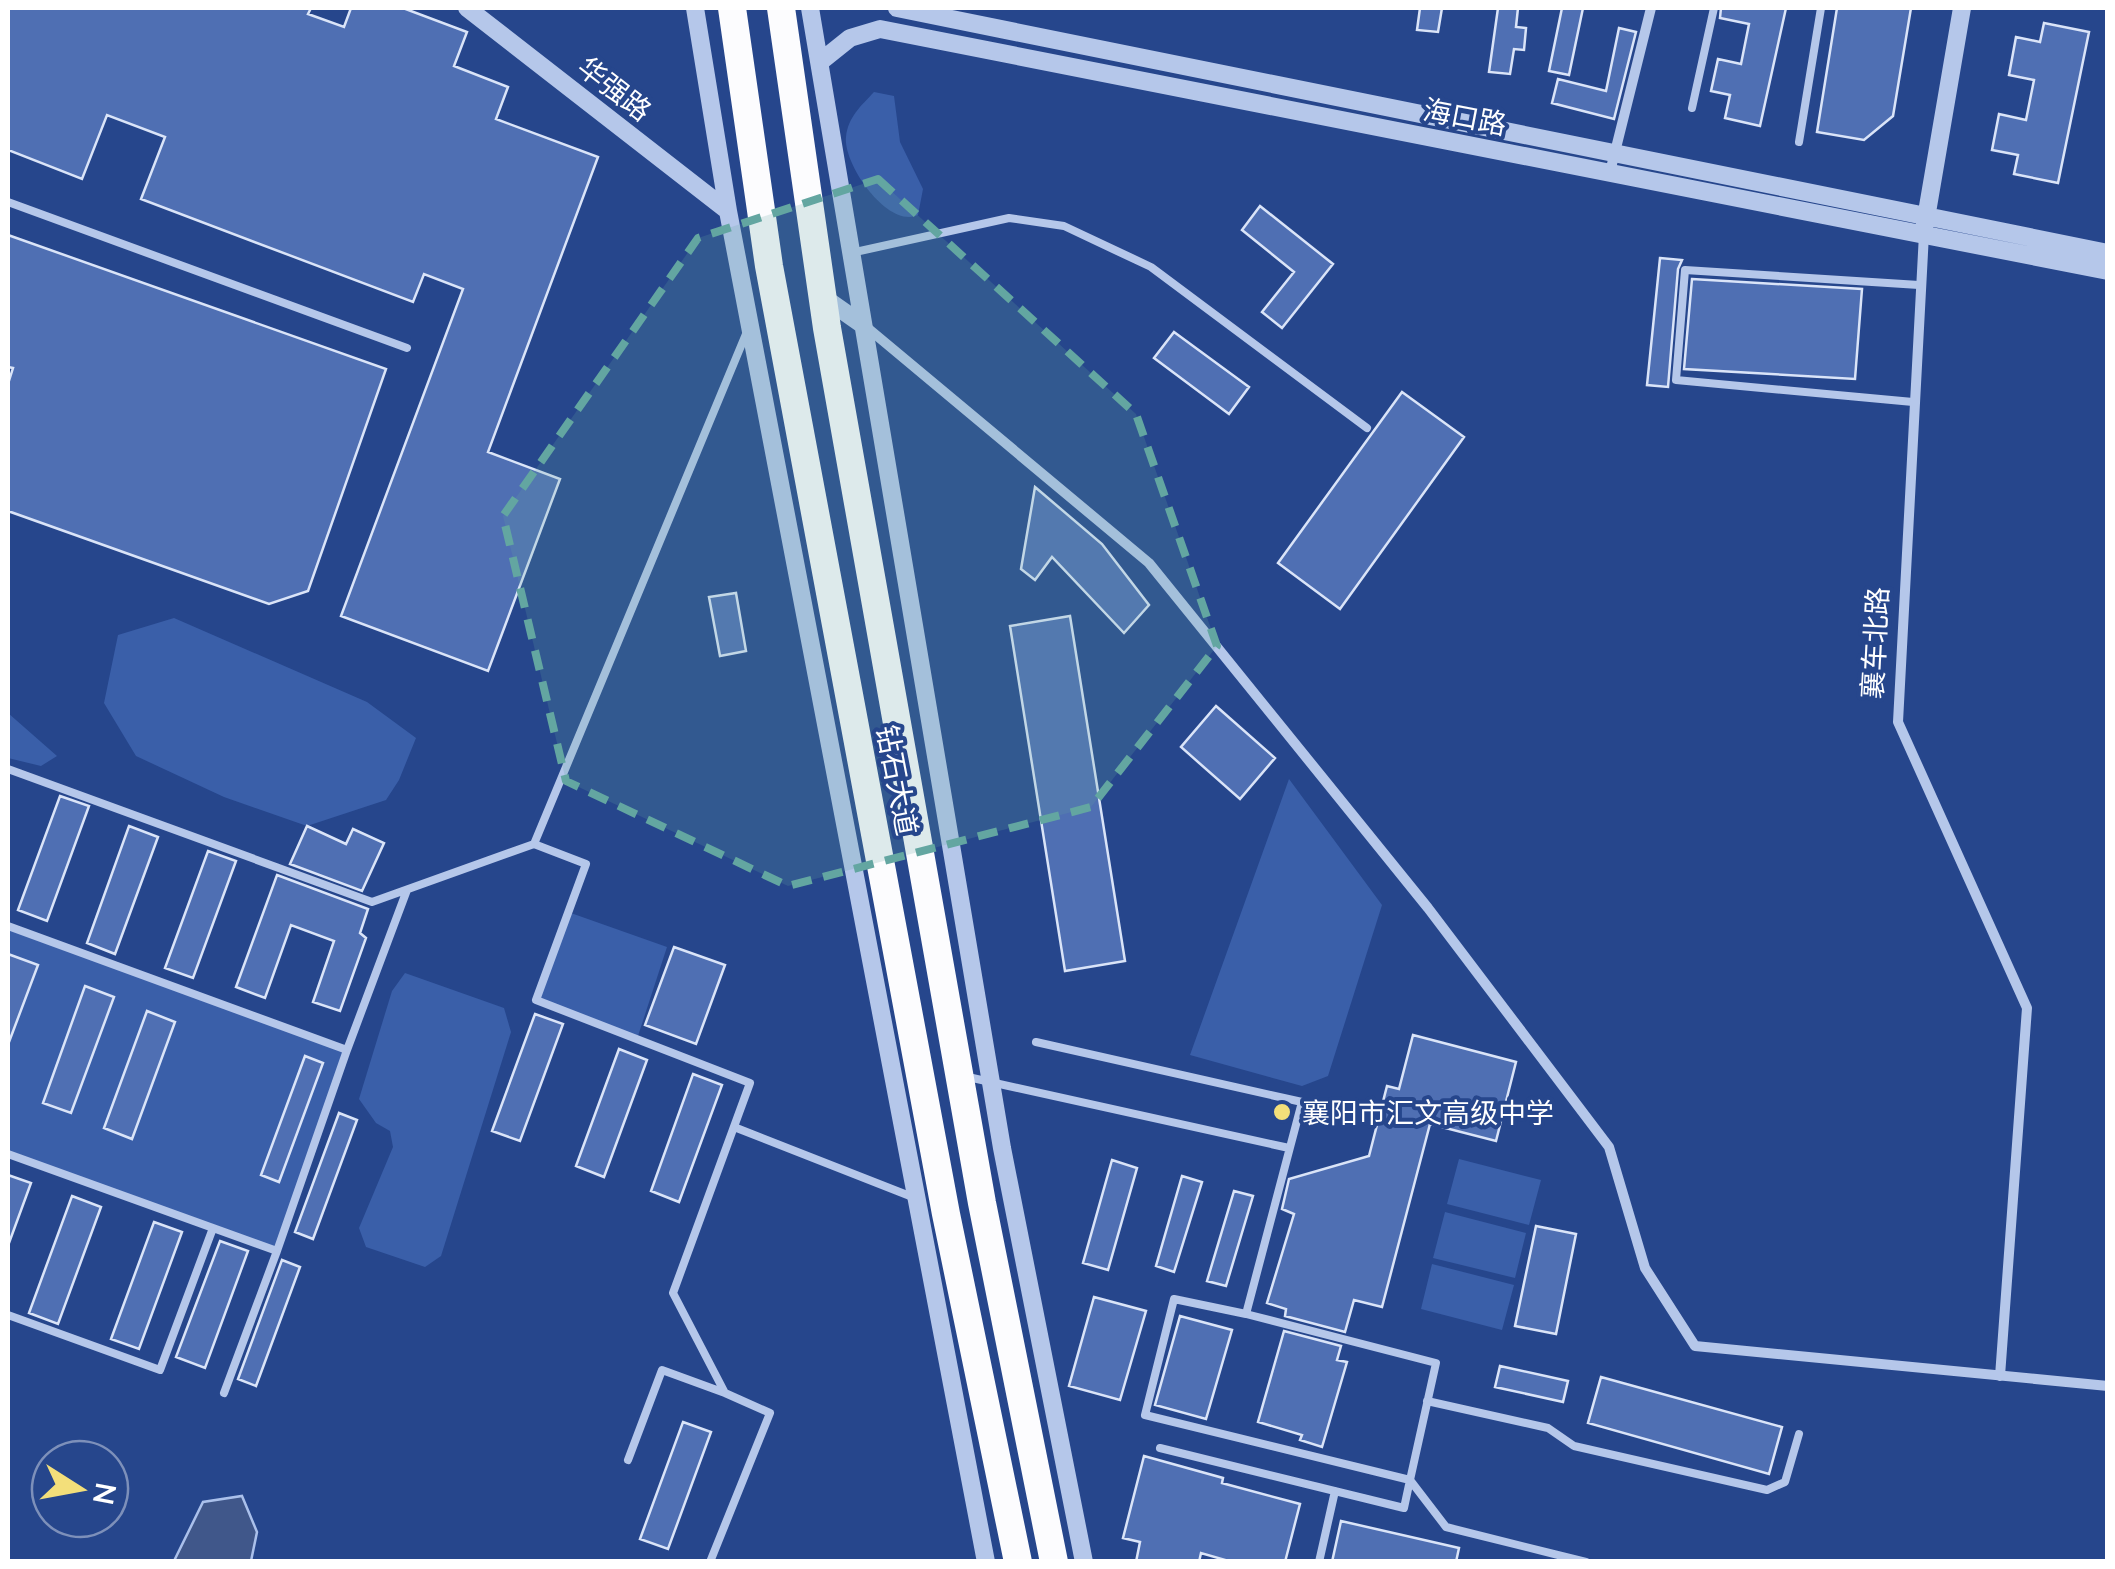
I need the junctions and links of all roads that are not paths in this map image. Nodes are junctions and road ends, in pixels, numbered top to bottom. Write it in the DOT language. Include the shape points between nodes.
graph roads {
  1 [pos="467,8"];
  2 [pos="696,8"];
  3 [pos="732,8"];
  4 [pos="781,8"];
  5 [pos="810,8"];
  6 [pos="897,8"];
  7 [pos="1651,8"];
  8 [pos="1714,8"];
  9 [pos="1821,8"];
  10 [pos="1962,8"];
  11 [pos="820,62"];
  12 [pos="1692,108"];
  13 [pos="1799,142"];
  14 [pos="1612,162"];
  15 [pos="8,202"];
  16 [pos="760,206"];
  17 [pos="728,211"];
  18 [pos="1925,224"];
  19 [pos="851,253"];
  20 [pos="2108,254"];
  21 [pos="2108,270"];
  22 [pos="1918,286"];
  23 [pos="822,297"];
  24 [pos="750,325"];
  25 [pos="863,325"];
  26 [pos="406,348"];
  27 [pos="1913,402"];
  28 [pos="1367,428"];
  29 [pos="8,769"];
  30 [pos="534,844"];
  31 [pos="407,890"];
  32 [pos="8,926"];
  33 [pos="1036,1042"];
  34 [pos="348,1050"];
  35 [pos="959,1074"];
  36 [pos="992,1083"];
  37 [pos="734,1127"];
  38 [pos="1289,1148"];
  39 [pos="8,1154"];
  40 [pos="915,1198"];
  41 [pos="212,1228"];
  42 [pos="277,1251"];
  43 [pos="1246,1314"];
  44 [pos="8,1315"];
  45 [pos="2000,1376"];
  46 [pos="2108,1386"];
  47 [pos="726,1393"];
  48 [pos="224,1394"];
  49 [pos="1427,1401"];
  50 [pos="1799,1434"];
  51 [pos="1160,1448"];
  52 [pos="628,1460"];
  53 [pos="1410,1480"];
  54 [pos="1335,1491"];
  55 [pos="710,1562"];
  56 [pos="986,1562"];
  57 [pos="1018,1562"];
  58 [pos="1054,1562"];
  59 [pos="1084,1562"];
  60 [pos="1319,1562"];
  61 [pos="1586,1562"];
  1 -- 17 [label="street, 华强路"];
  2 -- 17 [label="street"];
  3 -- 16 [label="highway, 钻石大道"];
  4 -- 23 [label="highway, 钻石大道"];
  5 -- 11 [label="street"];
  6 -- 14 [label="street, 海口路"];
  7 -- 14 [label="street"];
  8 -- 12 [label="lane"];
  9 -- 13 [label="lane"];
  10 -- 18 [label="street, 襄车北路"];
  11 -- 14 [label="street, 海口路" via="850,38 880,29"];
  11 -- 19 [label="street"];
  14 -- 18 [label="street, 海口路"];
  15 -- 26 [label="lane"];
  16 -- 17 [label="street"];
  16 -- 57 [label="highway, 钻石大道" via="942,1195"];
  17 -- 24 [label="street"];
  18 -- 20 [label="street, 海口路"];
  18 -- 21 [label="street, 海口路"];
  18 -- 22 [label="street, 襄车北路"];
  19 -- 25 [label="street"];
  19 -- 28 [label="lane" via="1009,218 1064,226 1151,267"];
  22 -- 27 [label="street, 襄车北路"];
  22 -- 27 [label="lane" via="1686,270 1676,380"];
  23 -- 25 [label="street"];
  23 -- 35 [label="highway, 钻石大道"];
  24 -- 30 [label="lane"];
  24 -- 40 [label="street"];
  25 -- 36 [label="street"];
  25 -- 45 [label="street" via="1149,563 1428,908 1610,1148 1645,1268 1696,1346"];
  27 -- 45 [label="street, 襄车北路" via="1898,722 2026,1008"];
  29 -- 31 [label="lane" via="372,902"];
  30 -- 31 [label="lane"];
  30 -- 37 [label="lane" via="586,864 536,1000 750,1083"];
  31 -- 34 [label="lane"];
  32 -- 34 [label="lane"];
  33 -- 38 [label="lane" via="1302,1102"];
  34 -- 42 [label="lane"];
  35 -- 36 [label="lane"];
  35 -- 58 [label="highway, 钻石大道"];
  36 -- 38 [label="lane"];
  36 -- 59 [label="street"];
  37 -- 40 [label="lane"];
  37 -- 47 [label="lane" via="673,1293"];
  38 -- 43 [label="lane"];
  39 -- 41 [label="lane"];
  40 -- 56 [label="street"];
  41 -- 42 [label="lane"];
  41 -- 44 [label="lane" via="160,1370"];
  42 -- 48 [label="lane"];
  43 -- 49 [label="lane" via="1436,1363"];
  43 -- 53 [label="lane" via="1174,1299 1145,1415"];
  45 -- 46 [label="street"];
  47 -- 52 [label="lane" via="662,1370"];
  47 -- 55 [label="lane" via="770,1412"];
  49 -- 50 [label="lane" via="1548,1428 1574,1446 1767,1490 1785,1482"];
  49 -- 53 [label="lane"];
  51 -- 54 [label="lane"];
  53 -- 54 [label="lane" via="1404,1508"];
  53 -- 61 [label="lane" via="1446,1527"];
  54 -- 60 [label="lane"];
}
